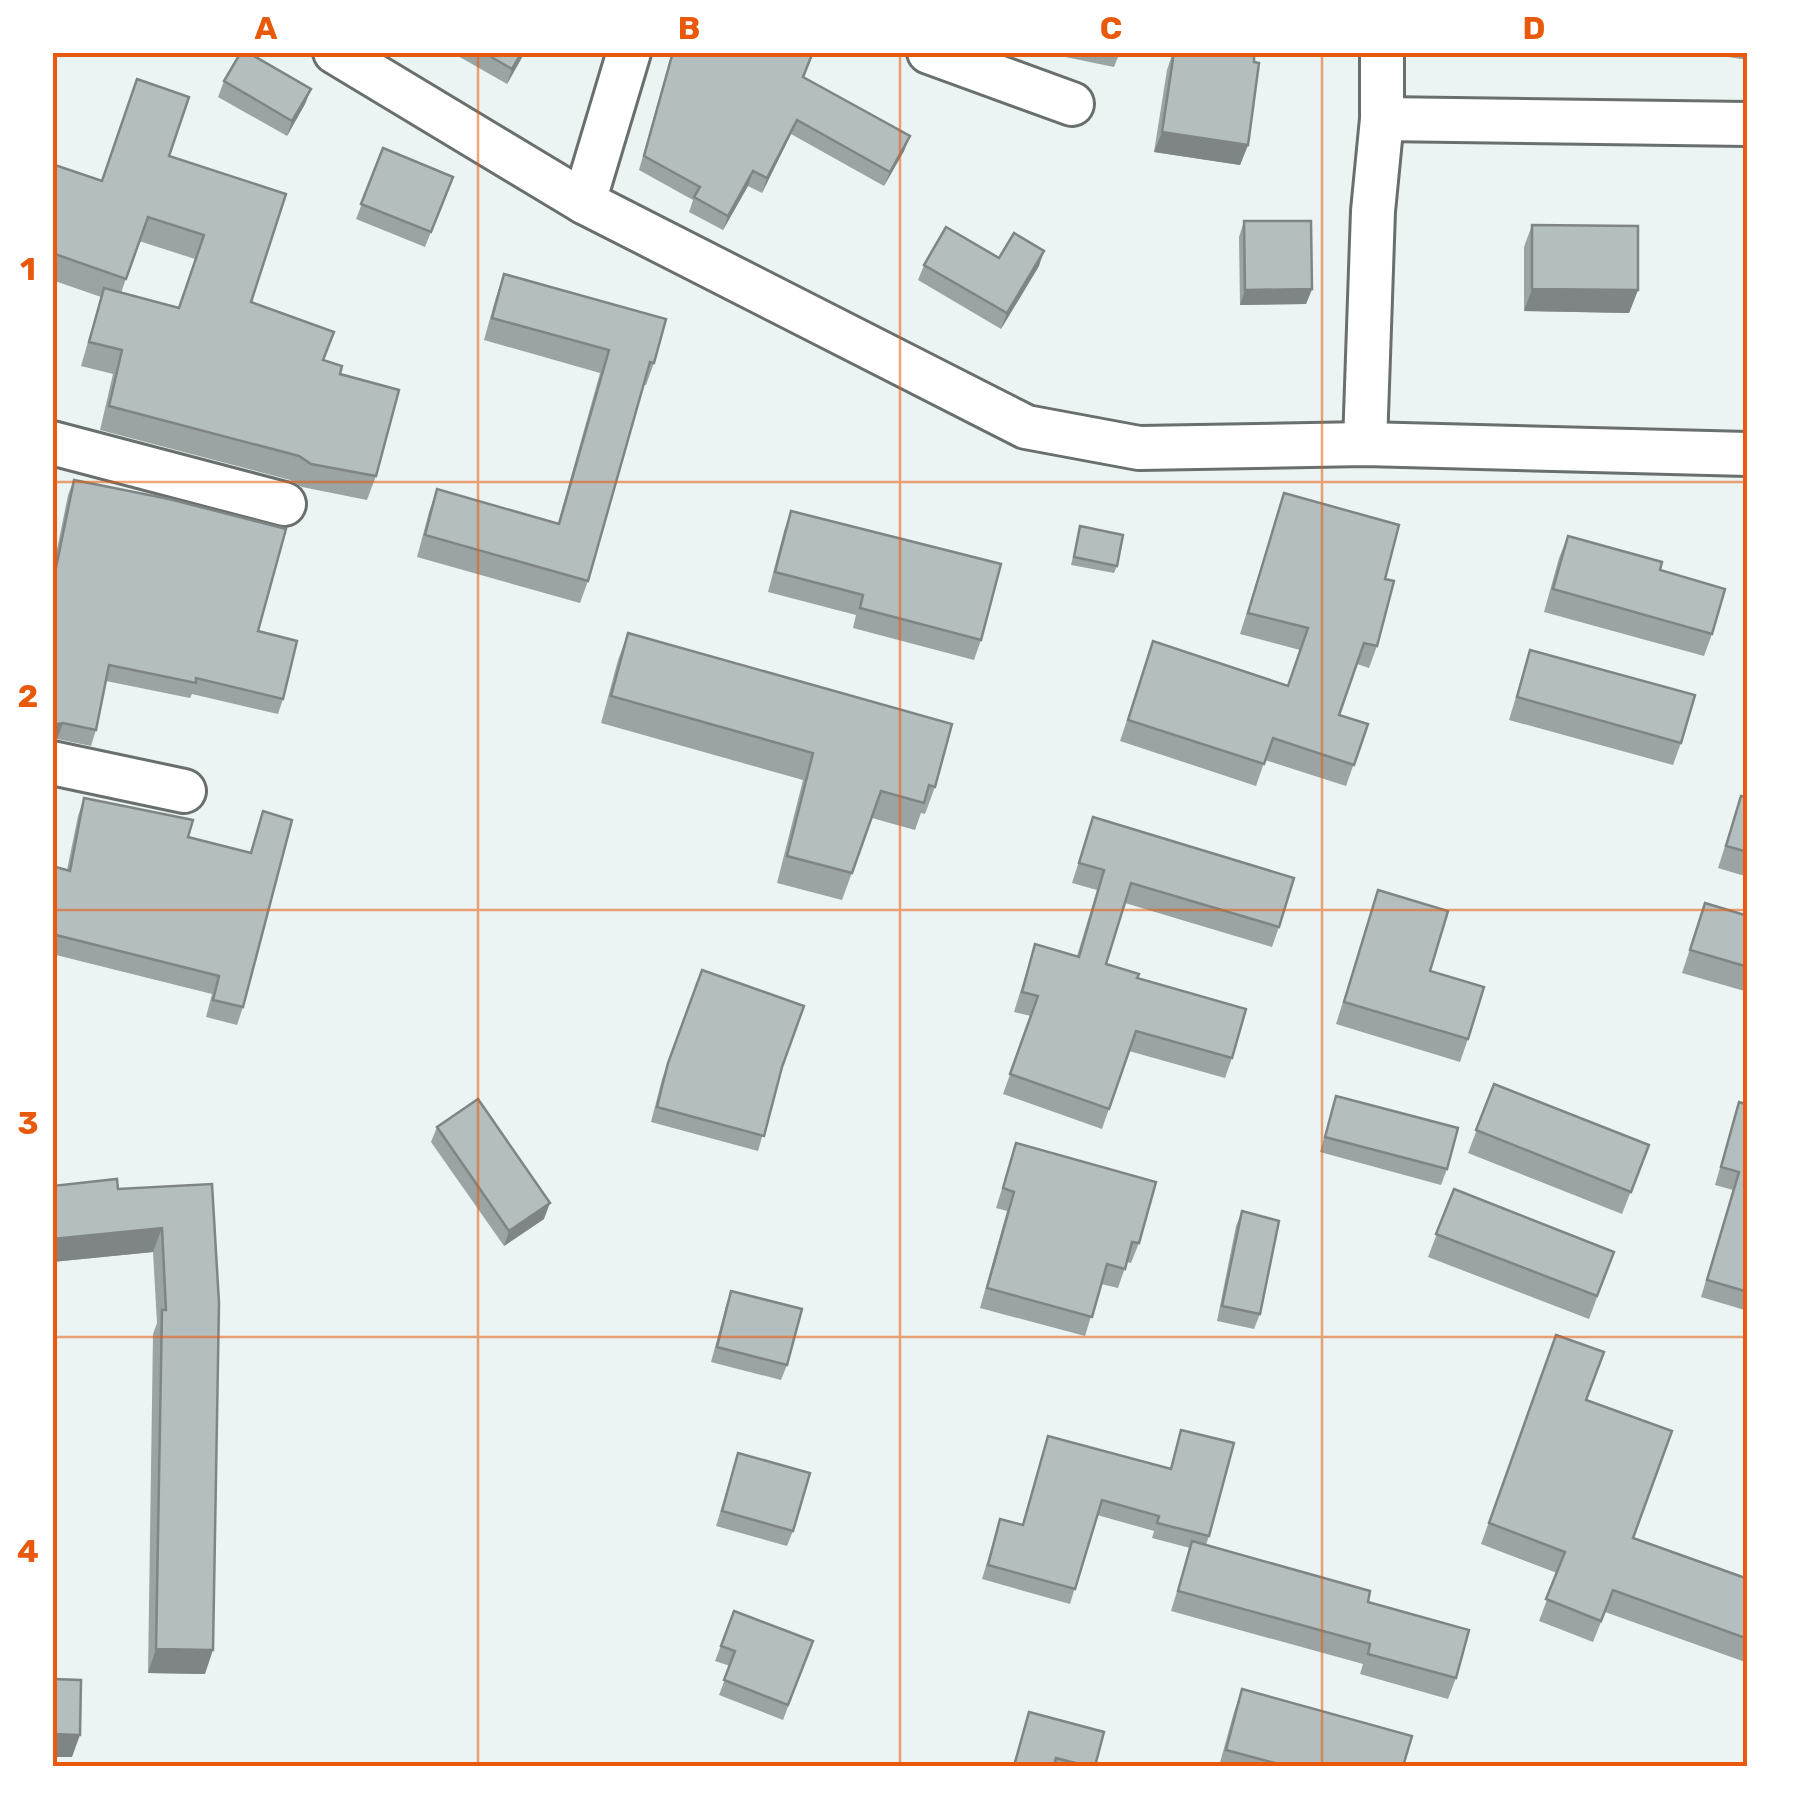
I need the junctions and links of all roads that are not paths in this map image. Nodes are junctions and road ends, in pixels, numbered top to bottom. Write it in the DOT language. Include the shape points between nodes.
graph roads {
  1 [pos="335,52"];
  2 [pos="629,52"];
  3 [pos="928,52"];
  4 [pos="1382,52"];
  5 [pos="1072,104"];
  6 [pos="1382,119"];
  7 [pos="1748,124"];
  8 [pos="584,202"];
  9 [pos="52,443"];
  10 [pos="1365,444"];
  11 [pos="1748,454"];
  12 [pos="284,504"];
  13 [pos="52,763"];
  14 [pos="184,791"];
  1 -- 8 [label="street"];
  2 -- 8 [label="street"];
  3 -- 5 [label="street"];
  4 -- 6 [label="street"];
  6 -- 7 [label="street"];
  6 -- 10 [label="street"];
  8 -- 10 [label="street" via="1026,428 1139,448"];
  9 -- 12 [label="street"];
  10 -- 11 [label="street"];
  13 -- 14 [label="street"];
}
